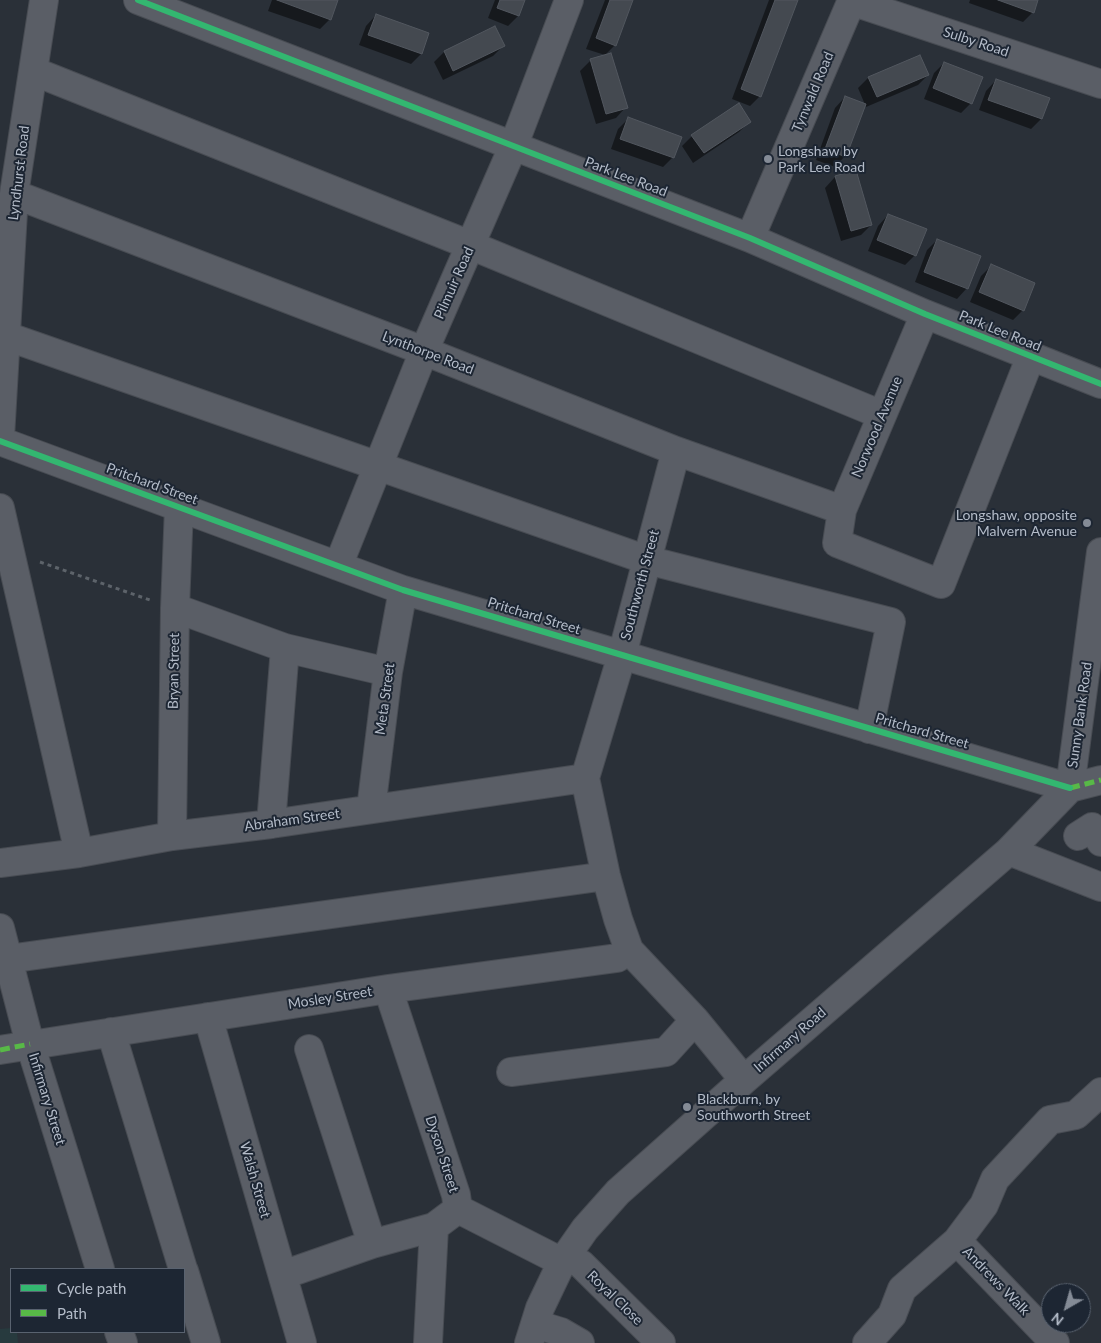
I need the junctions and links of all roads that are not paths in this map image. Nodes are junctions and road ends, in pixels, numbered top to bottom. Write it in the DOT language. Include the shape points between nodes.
graph roads {
  1 [pos="44,0"];
  2 [pos="138,0"];
  3 [pos="569,0"];
  4 [pos="852,1"];
  5 [pos="33,71"];
  6 [pos="1101,84"];
  7 [pos="513,147"];
  8 [pos="14,194"];
  9 [pos="750,238"];
  10 [pos="470,245"];
  11 [pos="925,314"];
  12 [pos="6,336"];
  13 [pos="424,351"];
  14 [pos="1031,356"];
  15 [pos="1101,384"];
  16 [pos="882,416"];
  17 [pos="0,439"];
  18 [pos="676,451"];
  19 [pos="378,465"];
  20 [pos="179,507"];
  21 [pos="0,508"];
  22 [pos="842,510"];
  23 [pos="1101,552"];
  24 [pos="647,560"];
  25 [pos="338,566"];
  26 [pos="403,590"];
  27 [pos="175,608"];
  28 [pos="285,648"];
  29 [pos="622,656"];
  30 [pos="388,672"];
  31 [pos="868,729"];
  32 [pos="585,778"];
  33 [pos="1101,780"];
  34 [pos="1070,788"];
  35 [pos="371,809"];
  36 [pos="272,824"];
  37 [pos="172,836"];
  38 [pos="1009,851"];
  39 [pos="79,853"];
  40 [pos="0,862"];
  41 [pos="606,876"];
  42 [pos="1101,887"];
  43 [pos="0,928"];
  44 [pos="630,950"];
  45 [pos="8,977"];
  46 [pos="388,989"];
  47 [pos="208,1017"];
  48 [pos="695,1020"];
  49 [pos="110,1032"];
  50 [pos="30,1044"];
  51 [pos="309,1049"];
  52 [pos="0,1050"];
  53 [pos="511,1072"];
  54 [pos="744,1080"];
  55 [pos="1101,1092"];
  56 [pos="458,1209"];
  57 [pos="434,1228"];
  58 [pos="957,1240"];
  59 [pos="372,1244"];
  60 [pos="564,1259"];
  61 [pos="100,1268"];
  62 [pos="182,1268"];
  63 [pos="283,1275"];
  64 [pos="185,1276"];
  65 [pos="532,1334"];
  66 [pos="206,1343"];
  67 [pos="302,1343"];
  68 [pos="428,1343"];
  69 [pos="580,1343"];
  70 [pos="661,1343"];
  71 [pos="867,1343"];
  72 [pos="1055,1343"];
  1 -- 5 [label="street, Lyndhurst Road"];
  2 -- 7 [label="street, Park Lee Road"];
  3 -- 7 [label="street, Pilmuir Road"];
  4 -- 6 [label="street, Sulby Road"];
  4 -- 9 [label="street, Tynwald Road"];
  5 -- 8 [label="street, Lyndhurst Road"];
  5 -- 10 [label="street"];
  7 -- 9 [label="street, Park Lee Road"];
  7 -- 10 [label="street, Pilmuir Road"];
  8 -- 12 [label="street, Lyndhurst Road"];
  8 -- 13 [label="street, Lynthorpe Road"];
  9 -- 11 [label="street, Park Lee Road"];
  10 -- 13 [label="street, Pilmuir Road"];
  10 -- 16 [label="street"];
  11 -- 14 [label="street, Park Lee Road"];
  11 -- 16 [label="street, Norwood Avenue"];
  12 -- 17 [label="street, Lyndhurst Road"];
  12 -- 19 [label="street"];
  13 -- 18 [label="street, Lynthorpe Road"];
  13 -- 19 [label="street, Pilmuir Road"];
  14 -- 15 [label="street, Park Lee Road"];
  14 -- 22 [label="street, Norwood Avenue" via="941,584 837,543"];
  16 -- 22 [label="street, Norwood Avenue"];
  17 -- 20 [label="street, Pritchard Street"];
  18 -- 22 [label="street, Lynthorpe Road"];
  18 -- 24 [label="street, Southworth Street"];
  19 -- 24 [label="street"];
  19 -- 25 [label="street, Pilmuir Road"];
  20 -- 25 [label="street, Pritchard Street"];
  20 -- 27 [label="street, Bryan Street"];
  21 -- 39 [label="street"];
  23 -- 34 [label="street, Sunny Bank Road"];
  24 -- 29 [label="street, Southworth Street"];
  24 -- 31 [label="street" via="891,622"];
  25 -- 26 [label="street, Pritchard Street"];
  26 -- 29 [label="street, Pritchard Street"];
  26 -- 30 [label="street, Meta Street"];
  27 -- 28 [label="street"];
  27 -- 37 [label="street, Bryan Street"];
  28 -- 30 [label="street"];
  28 -- 36 [label="street"];
  29 -- 31 [label="street, Pritchard Street"];
  29 -- 32 [label="street, Southworth Street"];
  30 -- 35 [label="street, Meta Street"];
  31 -- 34 [label="street, Pritchard Street"];
  32 -- 35 [label="street, Abraham Street"];
  32 -- 41 [label="street, Southworth Street"];
  33 -- 34 [label="street"];
  34 -- 38 [label="street, Infirmary Road"];
  35 -- 36 [label="street, Abraham Street"];
  36 -- 37 [label="street, Abraham Street"];
  37 -- 39 [label="street, Abraham Street"];
  38 -- 42 [label="street"];
  38 -- 54 [label="street, Infirmary Road"];
  39 -- 40 [label="street, Abraham Street"];
  41 -- 44 [label="street, Southworth Street"];
  41 -- 45 [label="street"];
  43 -- 45 [label="street, Infirmary Street"];
  44 -- 46 [label="street, Mosley Street" via="617,958"];
  44 -- 48 [label="street"];
  45 -- 50 [label="street, Infirmary Street"];
  46 -- 47 [label="street, Mosley Street"];
  46 -- 56 [label="street, Dyson Street"];
  47 -- 49 [label="street, Mosley Street"];
  47 -- 63 [label="street, Walsh Street"];
  48 -- 53 [label="street" via="666,1052"];
  48 -- 54 [label="street"];
  49 -- 50 [label="street, Mosley Street"];
  49 -- 62 [label="street"];
  50 -- 52 [label="street, Mosley Street"];
  50 -- 61 [label="street, Infirmary Street"];
  51 -- 59 [label="street"];
  54 -- 60 [label="street, Infirmary Road" via="618,1192"];
  55 -- 58 [label="street" via="1076,1115 1050,1120 995,1179 984,1205"];
  56 -- 57 [label="street"];
  56 -- 60 [label="street, Dyson Street"];
  57 -- 59 [label="street"];
  57 -- 68 [label="street"];
  58 -- 71 [label="street" via="902,1289 892,1315"];
  58 -- 72 [label="street, Andrews Walk"];
  59 -- 63 [label="street"];
  60 -- 65 [label="street, Infirmary Road" via="540,1308"];
  60 -- 70 [label="street, Royal Close" via="581,1264"];
  63 -- 67 [label="street, Walsh Street"];
  64 -- 66 [label="street"];
  65 -- 69 [label="street" via="561,1332"];
}
